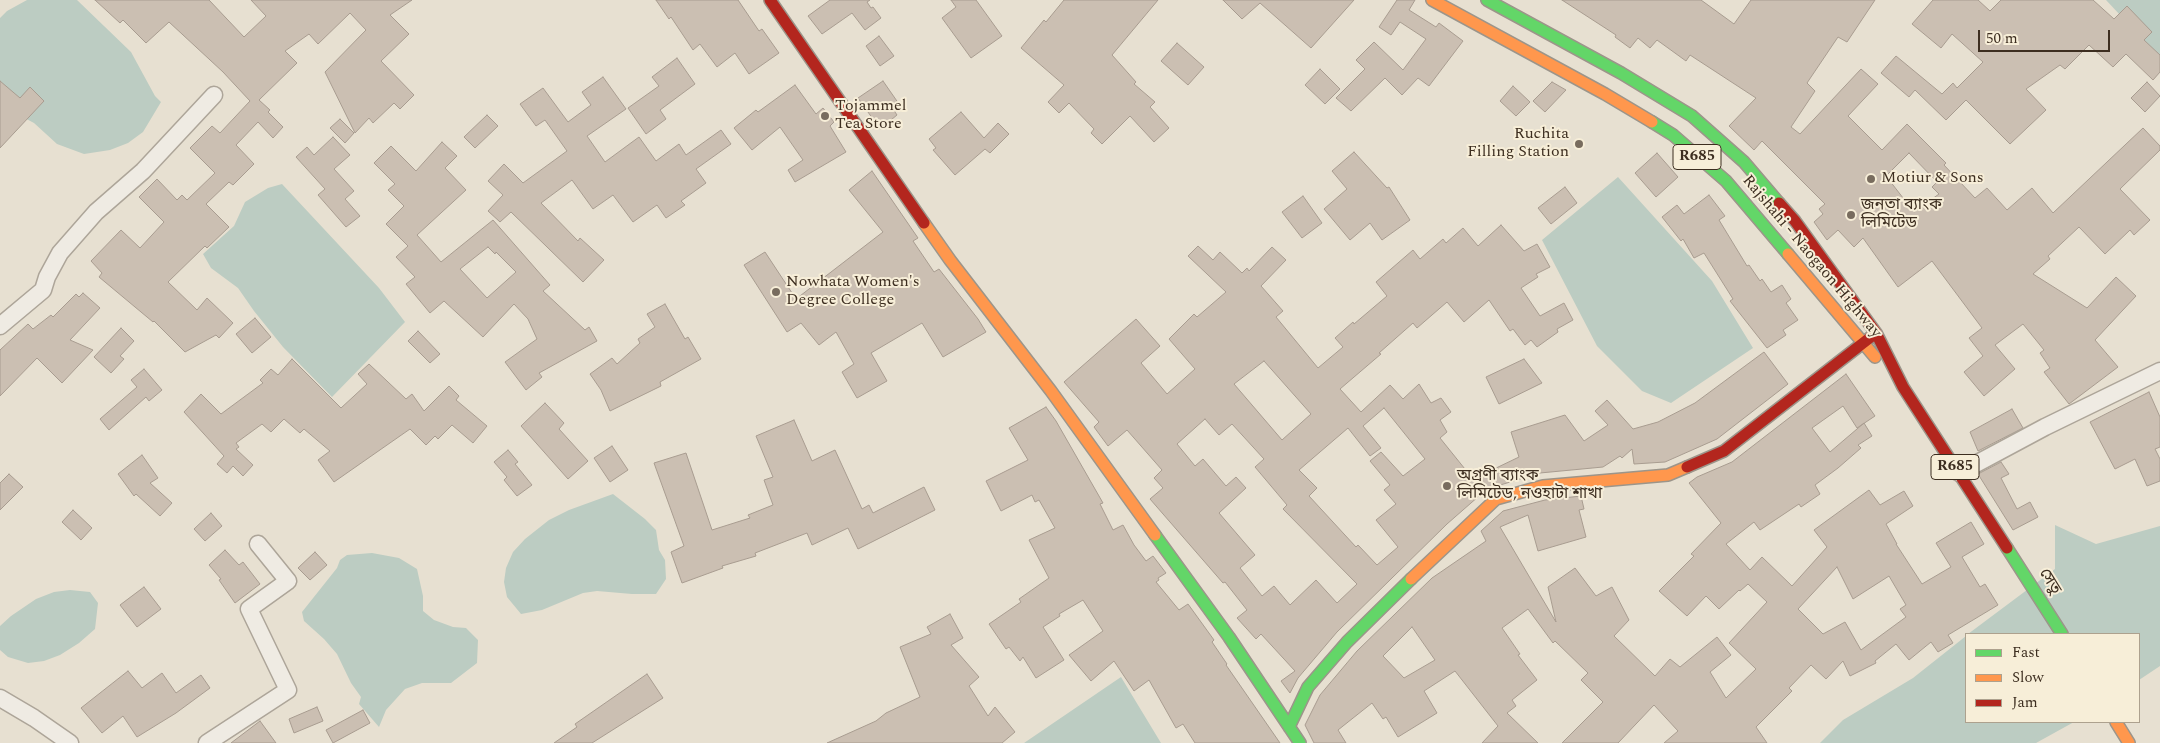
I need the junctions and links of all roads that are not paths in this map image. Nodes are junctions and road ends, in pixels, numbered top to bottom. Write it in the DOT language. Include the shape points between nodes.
graph roads {
  1 [pos="770,0"];
  2 [pos="1432,0"];
  3 [pos="1487,0"];
  4 [pos="214,95"];
  5 [pos="0,326"];
  6 [pos="1876,333"];
  7 [pos="1862,343"];
  8 [pos="2160,371"];
  9 [pos="1903,387"];
  10 [pos="1959,473"];
  11 [pos="258,544"];
  12 [pos="2008,548"];
  13 [pos="2061,633"];
  14 [pos="0,698"];
  15 [pos="2117,723"];
  16 [pos="1289,727"];
  17 [pos="70,743"];
  18 [pos="207,743"];
  19 [pos="1300,743"];
  20 [pos="2129,743"];
  1 -- 16 [label="street" via="950,260 1052,391 1229,637"];
  2 -- 7 [label="street, Rajshahi - Naogaon Highway / R685" via="1605,94 1673,135 1726,181"];
  3 -- 6 [label="street, Rajshahi - Naogaon Highway / R685" via="1692,116 1744,162 1788,213"];
  4 -- 5 [label="street" via="143,171 96,212 60,253 43,290"];
  6 -- 7 [label="street"];
  6 -- 9 [label="street, Rajshahi - Naogaon Highway / R685"];
  7 -- 9 [label="street, Rajshahi - Naogaon Highway / R685"];
  7 -- 16 [label="street" via="1724,451 1668,475 1543,486 1496,499 1347,642 1308,686"];
  8 -- 10 [label="street"];
  9 -- 10 [label="street, Rajshahi - Naogaon Highway / R685"];
  10 -- 12 [label="street, Rajshahi - Naogaon Highway / R685"];
  11 -- 18 [label="street" via="288,581 249,609 288,690"];
  12 -- 13 [label="street, সেতু / R685"];
  14 -- 17 [label="street"];
  15 -- 20 [label="street"];
  16 -- 19 [label="street"];
}
